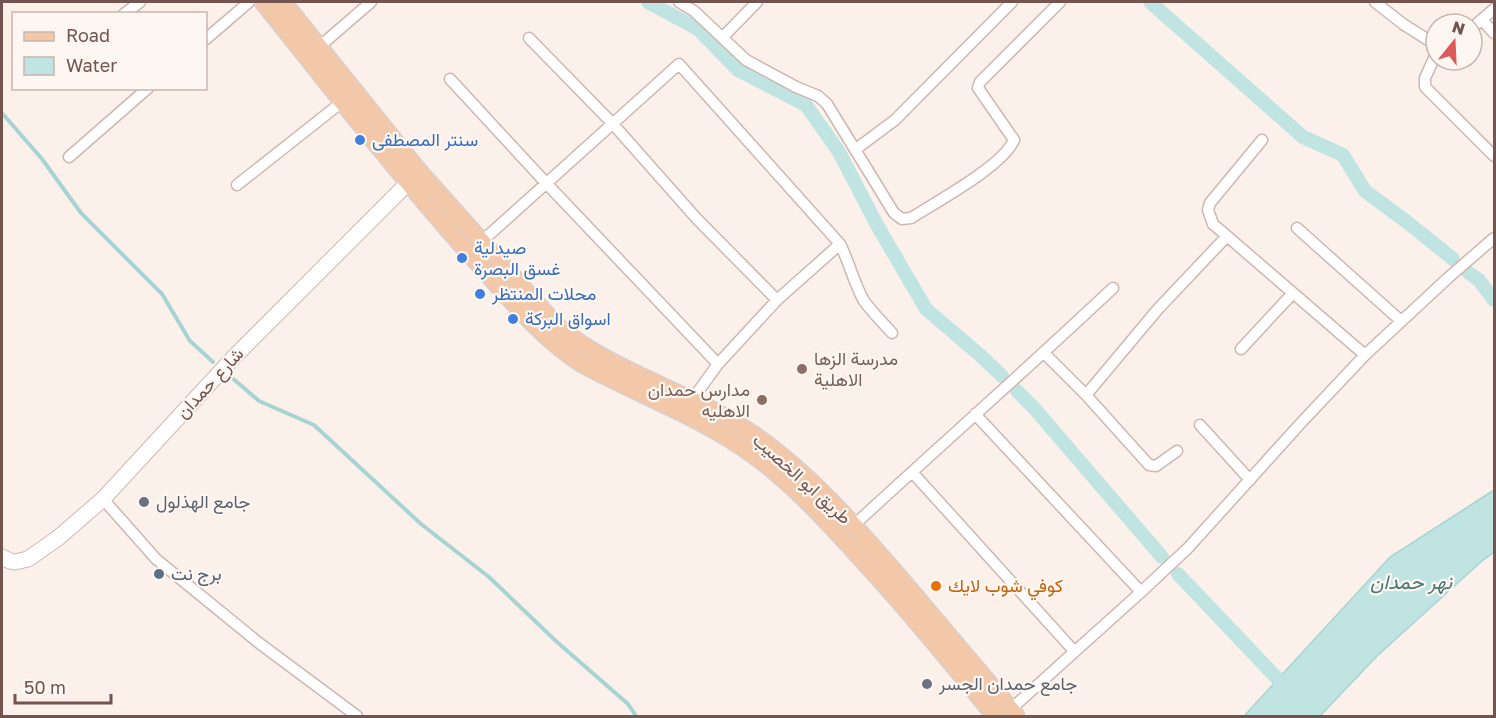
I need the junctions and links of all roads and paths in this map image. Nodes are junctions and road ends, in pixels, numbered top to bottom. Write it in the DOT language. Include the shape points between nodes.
graph roads {
  1 [pos="140,2"];
  2 [pos="249,2"];
  3 [pos="263,2"];
  4 [pos="283,2"];
  5 [pos="371,2"];
  6 [pos="679,2"];
  7 [pos="757,2"];
  8 [pos="1012,2"];
  9 [pos="1060,2"];
  10 [pos="1376,2"];
  11 [pos="127,12"];
  12 [pos="723,37"];
  13 [pos="1424,37"];
  14 [pos="207,38"];
  15 [pos="530,38"];
  16 [pos="319,47"];
  17 [pos="1428,72"];
  18 [pos="450,79"];
  19 [pos="146,90"];
  20 [pos="342,102"];
  21 [pos="612,123"];
  22 [pos="1262,140"];
  23 [pos="856,149"];
  24 [pos="1494,156"];
  25 [pos="69,157"];
  26 [pos="408,183"];
  27 [pos="546,183"];
  28 [pos="237,185"];
  29 [pos="1297,228"];
  30 [pos="1227,236"];
  31 [pos="1494,238"];
  32 [pos="482,242"];
  33 [pos="840,244"];
  34 [pos="1113,288"];
  35 [pos="1293,293"];
  36 [pos="777,300"];
  37 [pos="1401,321"];
  38 [pos="892,333"];
  39 [pos="1241,349"];
  40 [pos="1044,353"];
  41 [pos="1365,355"];
  42 [pos="718,364"];
  43 [pos="1086,395"];
  44 [pos="692,400"];
  45 [pos="975,414"];
  46 [pos="1200,425"];
  47 [pos="1177,451"];
  48 [pos="912,472"];
  49 [pos="1250,480"];
  50 [pos="103,499"];
  51 [pos="854,525"];
  52 [pos="2,557"];
  53 [pos="893,582"];
  54 [pos="1142,592"];
  55 [pos="1074,651"];
  56 [pos="1007,714"];
  57 [pos="357,717"];
  1 -- 11 [label="street"];
  2 -- 14 [label="street"];
  3 -- 20 [label="main road, طريق ابو الخصيب"];
  4 -- 16 [label="main road, طريق ابو الخصيب"];
  5 -- 16 [label="street"];
  6 -- 12 [label="street"];
  7 -- 12 [label="street"];
  8 -- 23 [label="street" via="895,120"];
  9 -- 23 [label="street" via="980,82 978,88 1014,141 980,175 911,218 902,219 894,213"];
  10 -- 13 [label="street"];
  12 -- 23 [label="street" via="746,60 818,96"];
  15 -- 21 [label="street"];
  16 -- 32 [label="main road, طريق ابو الخصيب"];
  17 -- 24 [label="street" via="1425,87"];
  18 -- 27 [label="street"];
  19 -- 25 [label="street"];
  20 -- 26 [label="main road, طريق ابو الخصيب"];
  20 -- 28 [label="street"];
  21 -- 27 [label="street"];
  21 -- 33 [label="street" via="679,64"];
  21 -- 36 [label="street" via="697,219"];
  22 -- 30 [label="street" via="1210,203 1213,224"];
  26 -- 50 [label="main road, شارع حمدان" via="235,356"];
  26 -- 53 [label="main road, طريق ابو الخصيب" via="517,307 565,353 703,423 754,455 786,480"];
  27 -- 32 [label="street"];
  27 -- 42 [label="street"];
  29 -- 37 [label="street"];
  30 -- 35 [label="street"];
  30 -- 43 [label="street" via="1158,309"];
  31 -- 37 [label="street"];
  32 -- 44 [label="main road, طريق ابو الخصيب" via="569,336 598,355"];
  33 -- 36 [label="street"];
  33 -- 38 [label="street" via="865,302"];
  34 -- 40 [label="street"];
  35 -- 39 [label="street"];
  35 -- 41 [label="street"];
  36 -- 42 [label="street"];
  37 -- 41 [label="street"];
  40 -- 43 [label="street"];
  40 -- 45 [label="street"];
  41 -- 49 [label="street"];
  42 -- 44 [label="street"];
  43 -- 47 [label="street" via="1149,465 1156,466"];
  44 -- 51 [label="main road, طريق ابو الخصيب" via="773,449"];
  45 -- 48 [label="street"];
  45 -- 54 [label="street"];
  46 -- 49 [label="street"];
  48 -- 51 [label="street"];
  48 -- 55 [label="street"];
  49 -- 54 [label="street"];
  50 -- 52 [label="main road, شارع حمدان" via="28,559 15,562"];
  50 -- 57 [label="street" via="156,559"];
  51 -- 53 [label="main road, طريق ابو الخصيب"];
  53 -- 56 [label="main road, طريق ابو الخصيب"];
  54 -- 55 [label="street"];
  55 -- 56 [label="street"];
}
